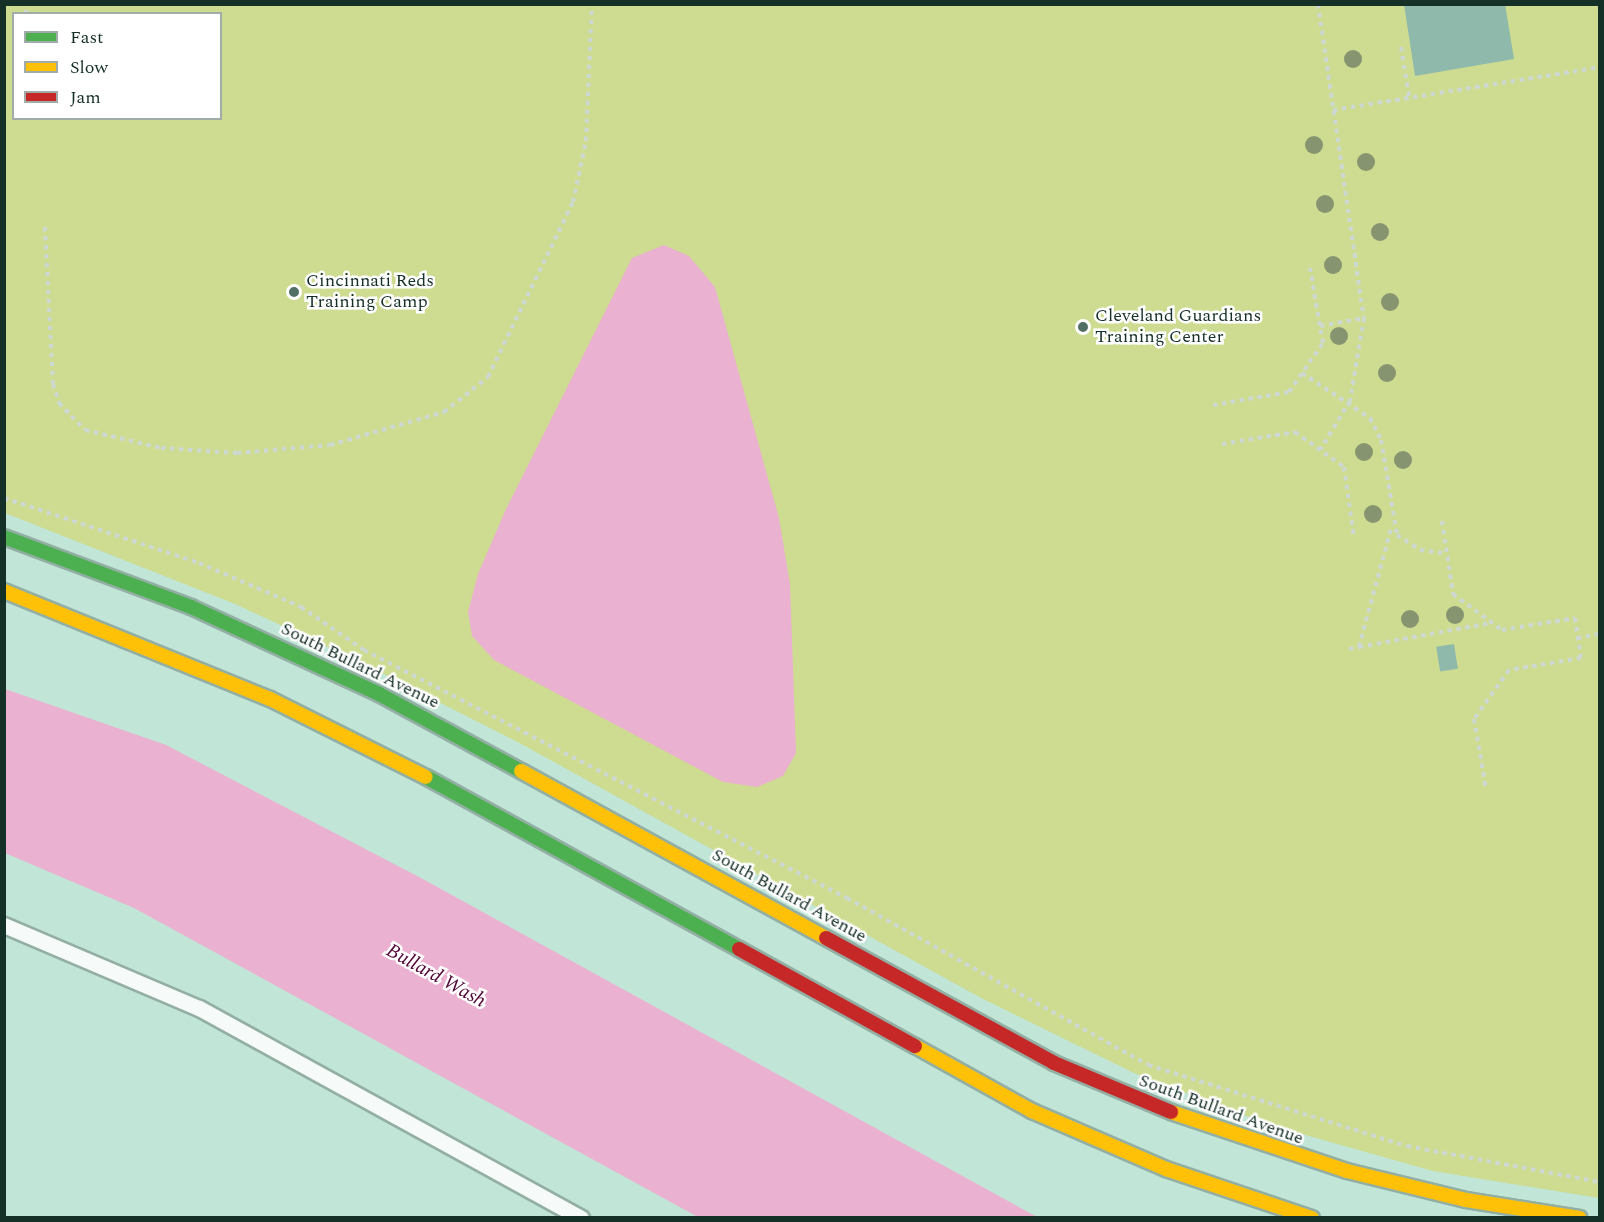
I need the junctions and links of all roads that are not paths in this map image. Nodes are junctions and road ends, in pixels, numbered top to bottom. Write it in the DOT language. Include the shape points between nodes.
graph roads {
  1 [pos="4,537"];
  2 [pos="4,591"];
  3 [pos="4,925"];
  4 [pos="581,1218"];
  5 [pos="1311,1218"];
  6 [pos="1580,1218"];
  1 -- 6 [label="main road, South Bullard Avenue" via="191,607 379,694 1044,1058 1118,1091 1242,1140 1347,1171 1466,1200"];
  2 -- 5 [label="main road" via="260,695 453,790 1032,1111 1167,1169"];
  3 -- 4 [label="lane" via="199,1008"];
}
